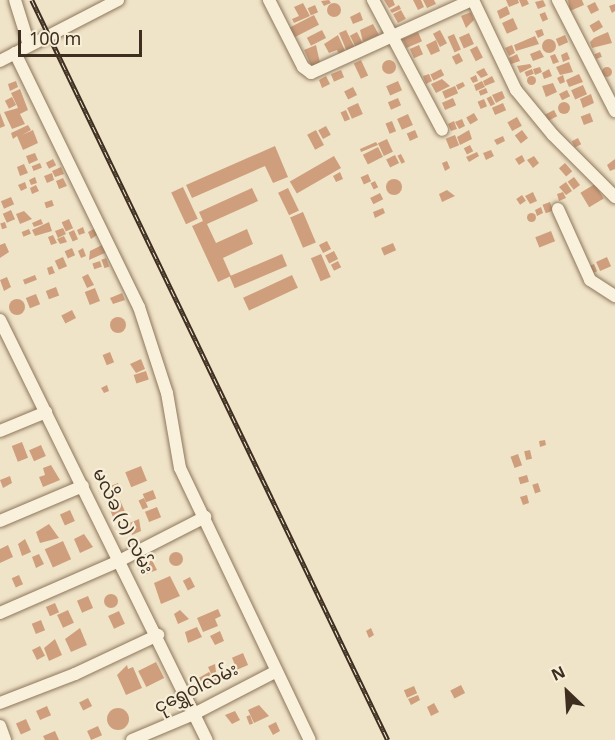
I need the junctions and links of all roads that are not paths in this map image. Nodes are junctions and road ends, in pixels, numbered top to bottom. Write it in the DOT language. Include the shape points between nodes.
graph roads {
  1 [pos="15,0"];
  2 [pos="118,0"];
  3 [pos="268,0"];
  4 [pos="373,0"];
  5 [pos="472,0"];
  6 [pos="558,0"];
  7 [pos="392,37"];
  8 [pos="29,45"];
  9 [pos="15,53"];
  10 [pos="0,61"];
  11 [pos="615,111"];
  12 [pos="442,130"];
  13 [pos="614,193"];
  14 [pos="558,209"];
  15 [pos="615,296"];
  16 [pos="0,320"];
  17 [pos="4,340"];
  18 [pos="46,412"];
  19 [pos="0,431"];
  20 [pos="83,486"];
  21 [pos="206,517"];
  22 [pos="0,520"];
  23 [pos="119,561"];
  24 [pos="0,613"];
  25 [pos="158,635"];
  26 [pos="277,670"];
  27 [pos="0,703"];
  28 [pos="194,714"];
  29 [pos="0,726"];
  30 [pos="5,740"];
  31 [pos="132,740"];
  32 [pos="207,740"];
  33 [pos="310,740"];
  1 -- 8 [label="street"];
  2 -- 8 [label="street"];
  3 -- 7 [label="street" via="307,72 319,71"];
  4 -- 7 [label="street"];
  5 -- 7 [label="street"];
  5 -- 13 [label="street" via="516,90 553,135"];
  6 -- 11 [label="street"];
  7 -- 12 [label="street"];
  8 -- 9 [label="street"];
  9 -- 10 [label="street"];
  9 -- 21 [label="street" via="139,307 174,418 180,468"];
  14 -- 15 [label="street" via="590,280"];
  16 -- 17 [label="street, မလိခ (၁) လမ်း"];
  17 -- 18 [label="street, မလိခ (၁) လမ်း"];
  18 -- 19 [label="street"];
  18 -- 20 [label="street, မလိခ (၁) လမ်း"];
  20 -- 22 [label="street"];
  20 -- 23 [label="street, မလိခ (၁) လမ်း"];
  21 -- 23 [label="street"];
  21 -- 26 [label="street"];
  23 -- 24 [label="street"];
  23 -- 25 [label="street, မလိခ (၁) လမ်း"];
  25 -- 27 [label="street" via="75,674"];
  25 -- 28 [label="street, မလိခ (၁) လမ်း"];
  26 -- 28 [label="street, ငုရွှေဝါလမ်း"];
  26 -- 33 [label="street"];
  28 -- 31 [label="street, ငုရွှေဝါလမ်း"];
  28 -- 32 [label="street, မလိခ (၁) လမ်း"];
  29 -- 30 [label="street"];
}
